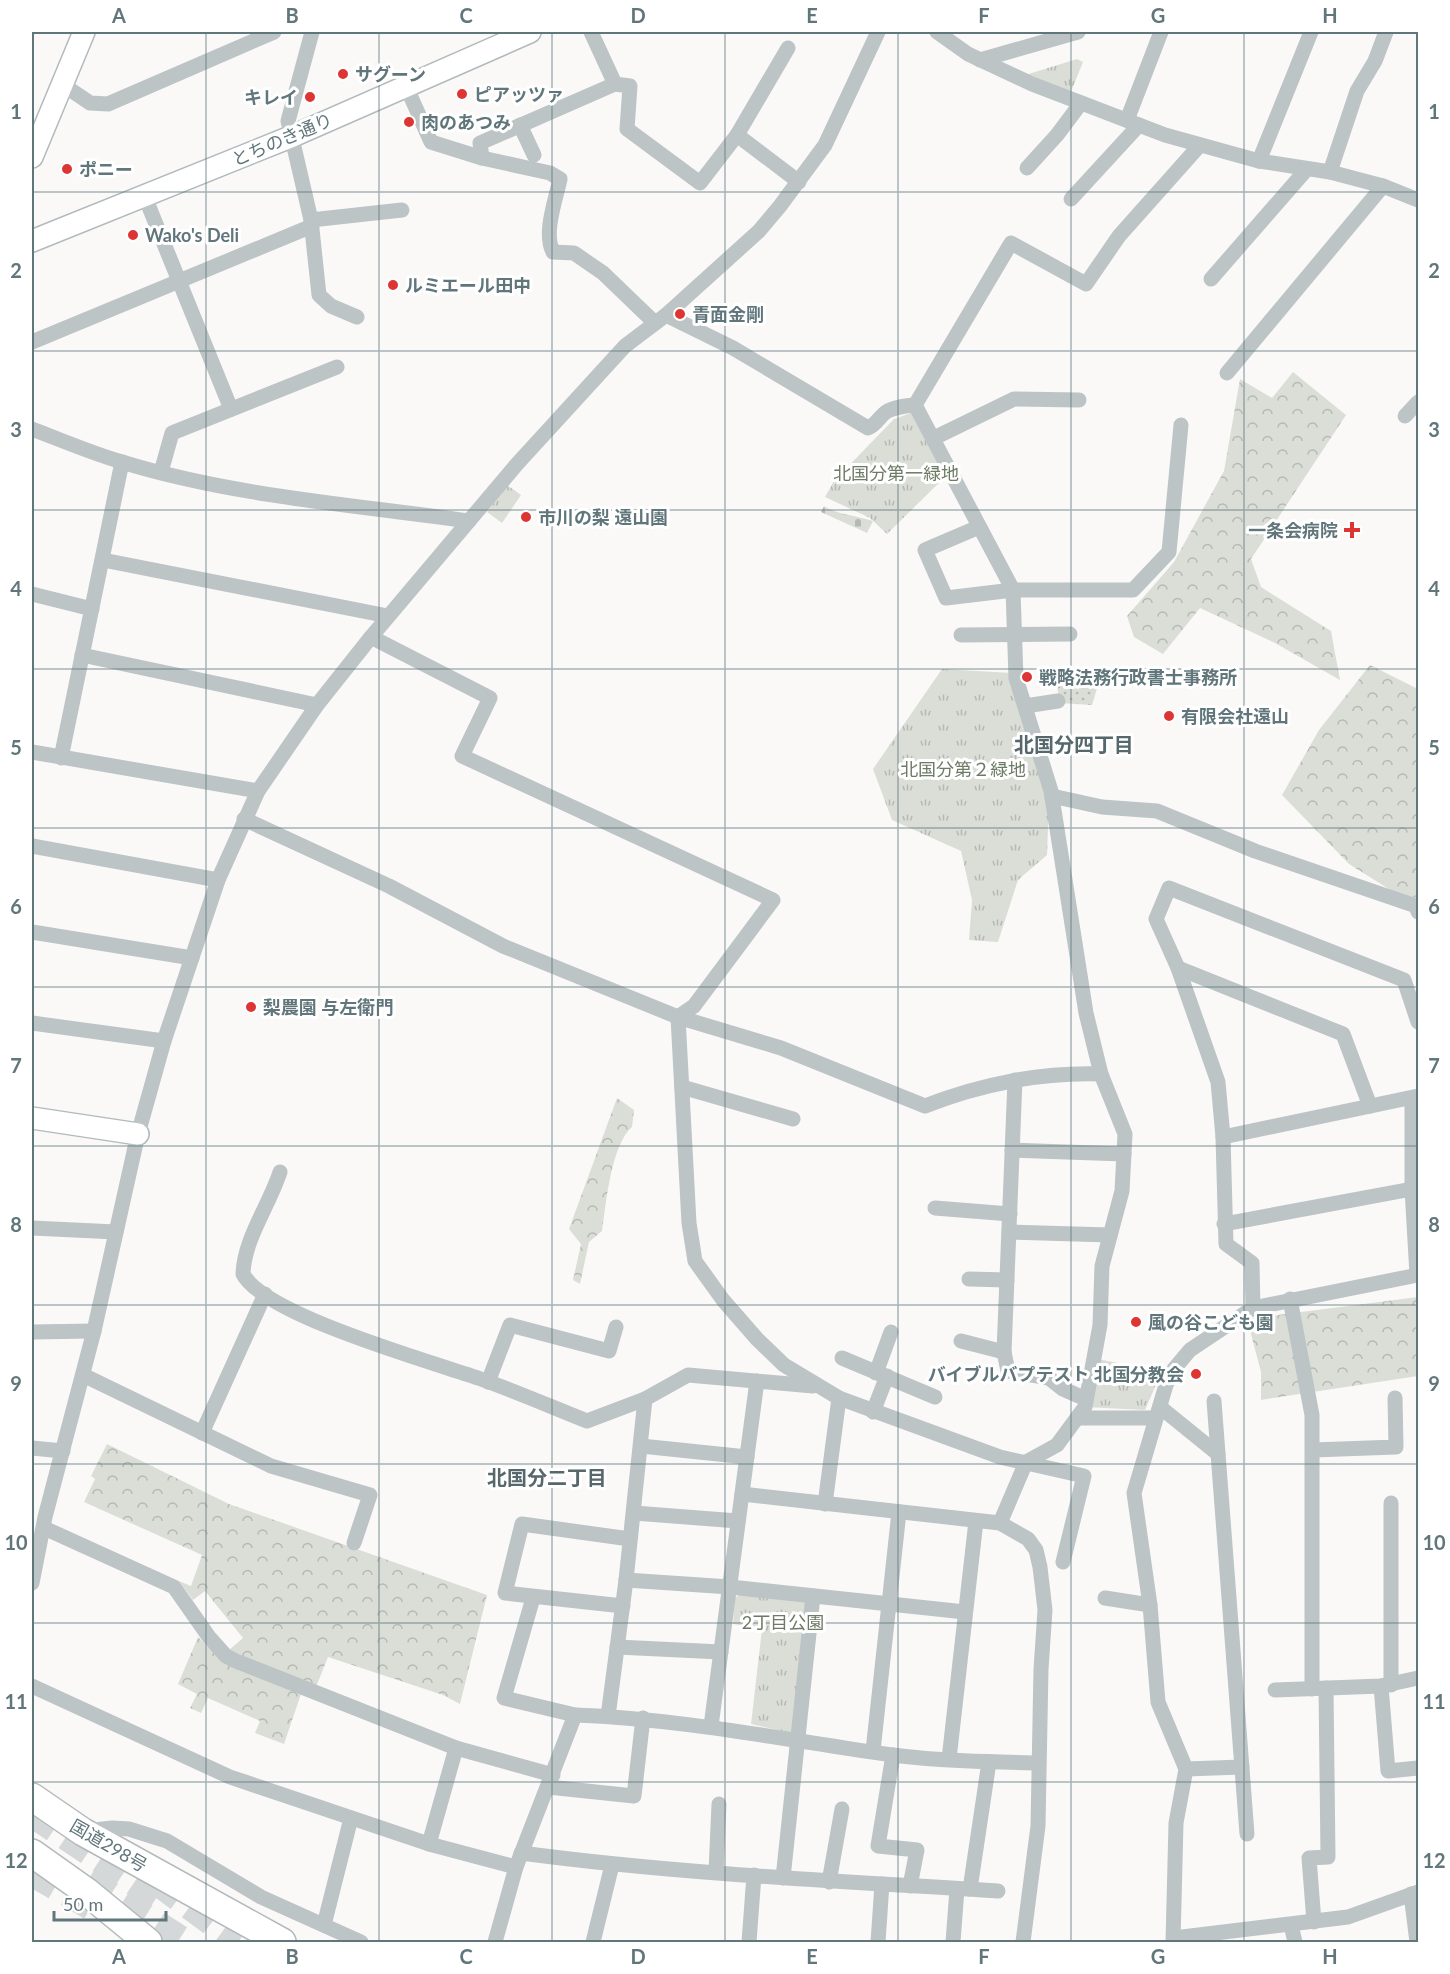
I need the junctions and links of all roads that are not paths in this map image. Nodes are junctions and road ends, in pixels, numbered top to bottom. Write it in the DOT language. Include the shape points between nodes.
graph roads {
  1 [pos="84,32"];
  2 [pos="274,32"];
  3 [pos="312,32"];
  4 [pos="530,32"];
  5 [pos="591,32"];
  6 [pos="878,32"];
  7 [pos="937,32"];
  8 [pos="1078,32"];
  9 [pos="1161,32"];
  10 [pos="1311,32"];
  11 [pos="1386,32"];
  12 [pos="788,48"];
  13 [pos="980,60"];
  14 [pos="62,84"];
  15 [pos="615,84"];
  16 [pos="406,86"];
  17 [pos="1082,103"];
  18 [pos="1133,122"];
  19 [pos="520,125"];
  20 [pos="738,135"];
  21 [pos="293,136"];
  22 [pos="1200,145"];
  23 [pos="534,155"];
  24 [pos="32,157"];
  25 [pos="482,158"];
  26 [pos="1259,162"];
  27 [pos="1028,168"];
  28 [pos="1306,170"];
  29 [pos="1330,172"];
  30 [pos="798,182"];
  31 [pos="1383,186"];
  32 [pos="145,196"];
  33 [pos="1071,199"];
  34 [pos="1419,200"];
  35 [pos="402,210"];
  36 [pos="312,223"];
  37 [pos="32,241"];
  38 [pos="1211,279"];
  39 [pos="178,281"];
  40 [pos="357,317"];
  41 [pos="661,319"];
  42 [pos="32,342"];
  43 [pos="337,367"];
  44 [pos="1227,373"];
  45 [pos="1079,400"];
  46 [pos="1419,402"];
  47 [pos="915,405"];
  48 [pos="231,409"];
  49 [pos="1405,416"];
  50 [pos="1181,425"];
  51 [pos="32,429"];
  52 [pos="934,438"];
  53 [pos="122,462"];
  54 [pos="161,472"];
  55 [pos="469,521"];
  56 [pos="979,527"];
  57 [pos="103,560"];
  58 [pos="1012,590"];
  59 [pos="32,594"];
  60 [pos="92,609"];
  61 [pos="388,616"];
  62 [pos="1070,634"];
  63 [pos="961,635"];
  64 [pos="1014,636"];
  65 [pos="371,637"];
  66 [pos="82,655"];
  67 [pos="1058,701"];
  68 [pos="317,705"];
  69 [pos="1025,706"];
  70 [pos="32,752"];
  71 [pos="61,758"];
  72 [pos="258,791"];
  73 [pos="1052,796"];
  74 [pos="244,819"];
  75 [pos="32,846"];
  76 [pos="218,880"];
  77 [pos="1419,912"];
  78 [pos="32,932"];
  79 [pos="192,958"];
  80 [pos="1178,968"];
  81 [pos="678,1017"];
  82 [pos="1419,1022"];
  83 [pos="32,1023"];
  84 [pos="164,1041"];
  85 [pos="1101,1074"];
  86 [pos="1015,1080"];
  87 [pos="682,1087"];
  88 [pos="1415,1097"];
  89 [pos="1370,1106"];
  90 [pos="32,1118"];
  91 [pos="793,1119"];
  92 [pos="138,1134"];
  93 [pos="1223,1137"];
  94 [pos="1012,1150"];
  95 [pos="1124,1154"];
  96 [pos="280,1172"];
  97 [pos="1412,1189"];
  98 [pos="935,1208"];
  99 [pos="1010,1214"];
  100 [pos="1224,1224"];
  101 [pos="32,1228"];
  102 [pos="116,1232"];
  103 [pos="1009,1232"];
  104 [pos="1110,1235"];
  105 [pos="1418,1275"];
  106 [pos="969,1278"];
  107 [pos="1007,1280"];
  108 [pos="265,1294"];
  109 [pos="1290,1299"];
  110 [pos="1253,1308"];
  111 [pos="616,1327"];
  112 [pos="94,1331"];
  113 [pos="32,1332"];
  114 [pos="891,1332"];
  115 [pos="961,1341"];
  116 [pos="1004,1352"];
  117 [pos="842,1358"];
  118 [pos="83,1375"];
  119 [pos="882,1375"];
  120 [pos="757,1381"];
  121 [pos="488,1382"];
  122 [pos="816,1386"];
  123 [pos="935,1397"];
  124 [pos="839,1398"];
  125 [pos="1395,1398"];
  126 [pos="645,1399"];
  127 [pos="1086,1399"];
  128 [pos="1214,1401"];
  129 [pos="873,1412"];
  130 [pos="1158,1413"];
  131 [pos="1079,1418"];
  132 [pos="201,1433"];
  133 [pos="641,1446"];
  134 [pos="32,1448"];
  135 [pos="1313,1450"];
  136 [pos="63,1451"];
  137 [pos="1218,1454"];
  138 [pos="747,1457"];
  139 [pos="1026,1462"];
  140 [pos="742,1494"];
  141 [pos="1391,1503"];
  142 [pos="825,1504"];
  143 [pos="899,1512"];
  144 [pos="634,1513"];
  145 [pos="738,1521"];
  146 [pos="976,1521"];
  147 [pos="1000,1523"];
  148 [pos="44,1528"];
  149 [pos="630,1539"];
  150 [pos="354,1543"];
  151 [pos="34,1555"];
  152 [pos="1062,1562"];
  153 [pos="626,1580"];
  154 [pos="32,1583"];
  155 [pos="730,1587"];
  156 [pos="813,1596"];
  157 [pos="533,1598"];
  158 [pos="1105,1598"];
  159 [pos="889,1604"];
  160 [pos="1150,1605"];
  161 [pos="623,1606"];
  162 [pos="965,1612"];
  163 [pos="617,1647"];
  164 [pos="721,1652"];
  165 [pos="1419,1678"];
  166 [pos="1386,1685"];
  167 [pos="32,1686"];
  168 [pos="1319,1688"];
  169 [pos="1275,1690"];
  170 [pos="576,1715"];
  171 [pos="608,1716"];
  172 [pos="643,1718"];
  173 [pos="711,1726"];
  174 [pos="797,1739"];
  175 [pos="456,1748"];
  176 [pos="873,1751"];
  177 [pos="893,1755"];
  178 [pos="950,1759"];
  179 [pos="989,1762"];
  180 [pos="1038,1763"];
  181 [pos="1242,1767"];
  182 [pos="1419,1768"];
  183 [pos="1186,1769"];
  184 [pos="550,1781"];
  185 [pos="32,1797"];
  186 [pos="719,1804"];
  187 [pos="842,1809"];
  188 [pos="351,1818"];
  189 [pos="82,1832"];
  190 [pos="1247,1834"];
  191 [pos="429,1844"];
  192 [pos="32,1853"];
  193 [pos="518,1860"];
  194 [pos="612,1865"];
  195 [pos="717,1872"];
  196 [pos="754,1875"];
  197 [pos="783,1878"];
  198 [pos="829,1882"];
  199 [pos="882,1884"];
  200 [pos="910,1886"];
  201 [pos="964,1889"];
  202 [pos="998,1891"];
  203 [pos="1415,1893"];
  204 [pos="1314,1922"];
  205 [pos="324,1925"];
  206 [pos="1292,1925"];
  207 [pos="132,1936"];
  208 [pos="1173,1940"];
  209 [pos="282,1942"];
  210 [pos="361,1942"];
  211 [pos="495,1942"];
  212 [pos="593,1942"];
  213 [pos="749,1942"];
  214 [pos="878,1942"];
  215 [pos="953,1942"];
  216 [pos="1023,1942"];
  217 [pos="1295,1942"];
  218 [pos="1417,1942"];
  1 -- 14 [label="street"];
  2 -- 14 [label="street" via="108,104 90,103"];
  3 -- 21 [label="street" via="288,121"];
  4 -- 16 [label="street, とちのき通り"];
  5 -- 15 [label="street"];
  6 -- 30 [label="street" via="825,145"];
  7 -- 13 [label="street"];
  8 -- 13 [label="street"];
  9 -- 18 [label="street"];
  10 -- 26 [label="street"];
  11 -- 29 [label="street" via="1357,91"];
  12 -- 20 [label="street"];
  13 -- 17 [label="street"];
  14 -- 24 [label="street"];
  15 -- 19 [label="street"];
  15 -- 20 [label="street" via="630,86 627,129 700,183"];
  16 -- 21 [label="street, とちのき通り"];
  16 -- 25 [label="street" via="431,142"];
  17 -- 18 [label="street"];
  17 -- 27 [label="street"];
  18 -- 22 [label="street"];
  18 -- 33 [label="street"];
  19 -- 23 [label="street"];
  19 -- 25 [label="street" via="480,143"];
  20 -- 30 [label="street"];
  21 -- 32 [label="street, とちのき通り"];
  21 -- 36 [label="street"];
  22 -- 26 [label="street"];
  22 -- 47 [label="street" via="1119,236 1086,284 1011,243"];
  25 -- 41 [label="street" via="550,172 560,178 550,226 553,252 574,253"];
  26 -- 28 [label="street"];
  28 -- 29 [label="street"];
  28 -- 38 [label="street"];
  29 -- 31 [label="street"];
  30 -- 41 [label="street" via="759,231"];
  31 -- 34 [label="street"];
  31 -- 44 [label="street"];
  32 -- 37 [label="street, とちのき通り"];
  32 -- 39 [label="street"];
  35 -- 36 [label="street"];
  36 -- 39 [label="street"];
  36 -- 40 [label="street" via="319,295 331,306"];
  39 -- 42 [label="street"];
  39 -- 48 [label="street"];
  41 -- 47 [label="street" via="733,348 868,428 876,425 884,413"];
  41 -- 55 [label="street" via="611,361"];
  43 -- 48 [label="street"];
  45 -- 52 [label="street" via="1014,399"];
  46 -- 49 [label="street"];
  47 -- 52 [label="street"];
  48 -- 54 [label="street" via="172,433"];
  50 -- 58 [label="street" via="1169,552 1133,590"];
  51 -- 53 [label="street"];
  52 -- 56 [label="street"];
  53 -- 54 [label="street"];
  53 -- 57 [label="street"];
  54 -- 55 [label="street" via="244,489"];
  55 -- 61 [label="street"];
  56 -- 58 [label="street"];
  56 -- 58 [label="street" via="925,550 946,598"];
  57 -- 60 [label="street"];
  57 -- 61 [label="street"];
  58 -- 64 [label="street"];
  59 -- 60 [label="street"];
  60 -- 66 [label="street"];
  61 -- 65 [label="street"];
  62 -- 64 [label="street"];
  63 -- 64 [label="street"];
  64 -- 69 [label="street" via="1016,678"];
  65 -- 68 [label="street"];
  65 -- 81 [label="street" via="490,698 462,756 773,900 694,1006"];
  66 -- 68 [label="street"];
  66 -- 71 [label="street"];
  67 -- 69 [label="street"];
  68 -- 72 [label="street"];
  69 -- 73 [label="street"];
  70 -- 71 [label="street"];
  71 -- 72 [label="street"];
  72 -- 74 [label="street"];
  73 -- 77 [label="street" via="1102,807 1157,811 1254,851 1416,906"];
  73 -- 85 [label="street" via="1086,1013"];
  74 -- 76 [label="street"];
  74 -- 81 [label="street" via="389,886 503,946"];
  75 -- 76 [label="street"];
  76 -- 79 [label="street"];
  78 -- 79 [label="street"];
  79 -- 84 [label="street"];
  80 -- 82 [label="street" via="1156,919 1169,888 1404,980"];
  80 -- 89 [label="street" via="1344,1034"];
  80 -- 93 [label="street" via="1218,1082"];
  81 -- 86 [label="street" via="781,1048 925,1106 952,1095"];
  81 -- 87 [label="street"];
  83 -- 84 [label="street"];
  84 -- 92 [label="street"];
  85 -- 86 [label="street"];
  85 -- 95 [label="street" via="1125,1134"];
  86 -- 94 [label="street"];
  87 -- 91 [label="street"];
  87 -- 122 [label="street" via="689,1223 695,1261 758,1339 784,1365"];
  88 -- 89 [label="street"];
  88 -- 97 [label="street"];
  89 -- 93 [label="street"];
  90 -- 92 [label="street"];
  92 -- 102 [label="street"];
  93 -- 100 [label="street"];
  94 -- 95 [label="street"];
  94 -- 99 [label="street"];
  95 -- 104 [label="street" via="1122,1191"];
  96 -- 108 [label="street" via="243,1265 246,1280"];
  97 -- 100 [label="street"];
  97 -- 105 [label="street"];
  98 -- 99 [label="street"];
  99 -- 103 [label="street"];
  100 -- 110 [label="street" via="1226,1244 1252,1263"];
  101 -- 102 [label="street"];
  102 -- 112 [label="street"];
  103 -- 104 [label="street"];
  103 -- 107 [label="street"];
  104 -- 127 [label="street" via="1102,1266 1100,1325"];
  105 -- 109 [label="street"];
  106 -- 107 [label="street"];
  107 -- 116 [label="street"];
  108 -- 121 [label="street" via="326,1326"];
  108 -- 132 [label="street"];
  109 -- 110 [label="street"];
  109 -- 135 [label="street" via="1306,1373"];
  110 -- 130 [label="street" via="1190,1350 1174,1369"];
  111 -- 121 [label="street" via="609,1351 510,1325"];
  112 -- 113 [label="street"];
  112 -- 118 [label="street"];
  114 -- 119 [label="street"];
  115 -- 116 [label="street"];
  116 -- 127 [label="street" via="1008,1371 1049,1378"];
  117 -- 119 [label="street"];
  118 -- 132 [label="street"];
  118 -- 136 [label="street"];
  119 -- 123 [label="street"];
  119 -- 129 [label="street"];
  120 -- 122 [label="street"];
  120 -- 126 [label="street" via="688,1375"];
  120 -- 138 [label="street"];
  121 -- 126 [label="street" via="587,1421"];
  122 -- 124 [label="street"];
  124 -- 129 [label="street"];
  124 -- 142 [label="street"];
  125 -- 135 [label="street" via="1395,1448"];
  126 -- 133 [label="street"];
  127 -- 131 [label="street"];
  128 -- 137 [label="street"];
  129 -- 139 [label="street" via="1000,1457"];
  130 -- 131 [label="street"];
  130 -- 137 [label="street"];
  130 -- 160 [label="street" via="1134,1493"];
  131 -- 139 [label="street" via="1057,1446"];
  132 -- 150 [label="street" via="271,1466 370,1495"];
  133 -- 138 [label="street"];
  133 -- 144 [label="street"];
  134 -- 136 [label="street"];
  135 -- 168 [label="street"];
  136 -- 148 [label="street"];
  137 -- 181 [label="street"];
  138 -- 140 [label="street"];
  139 -- 147 [label="street"];
  139 -- 152 [label="street" via="1084,1476"];
  140 -- 142 [label="street"];
  140 -- 145 [label="street"];
  141 -- 166 [label="street"];
  142 -- 143 [label="street"];
  143 -- 146 [label="street"];
  143 -- 159 [label="street"];
  144 -- 145 [label="street"];
  144 -- 149 [label="street"];
  145 -- 155 [label="street"];
  146 -- 147 [label="street"];
  146 -- 162 [label="street"];
  147 -- 180 [label="street" via="1028,1539 1041,1567 1045,1610"];
  148 -- 151 [label="street"];
  148 -- 175 [label="street" via="174,1587 226,1656"];
  149 -- 153 [label="street"];
  149 -- 157 [label="street" via="522,1524 505,1593"];
  151 -- 154 [label="street"];
  153 -- 155 [label="street"];
  153 -- 161 [label="street"];
  155 -- 156 [label="street"];
  155 -- 164 [label="street"];
  156 -- 159 [label="street"];
  156 -- 174 [label="street"];
  157 -- 161 [label="street"];
  157 -- 170 [label="street" via="504,1698"];
  158 -- 160 [label="street"];
  159 -- 162 [label="street"];
  159 -- 176 [label="street"];
  160 -- 183 [label="street" via="1158,1702"];
  161 -- 163 [label="street"];
  162 -- 178 [label="street"];
  163 -- 164 [label="street"];
  163 -- 171 [label="street"];
  164 -- 173 [label="street"];
  165 -- 166 [label="street"];
  166 -- 168 [label="street"];
  166 -- 182 [label="street" via="1388,1772"];
  167 -- 188 [label="street" via="195,1762"];
  168 -- 169 [label="street"];
  168 -- 204 [label="street" via="1328,1857 1309,1858"];
  170 -- 171 [label="street"];
  170 -- 184 [label="street"];
  171 -- 172 [label="street"];
  172 -- 173 [label="street"];
  172 -- 184 [label="street" via="634,1796"];
  173 -- 174 [label="street"];
  174 -- 176 [label="street"];
  174 -- 197 [label="street"];
  175 -- 184 [label="street"];
  175 -- 191 [label="street"];
  176 -- 177 [label="street"];
  177 -- 178 [label="street"];
  177 -- 200 [label="street" via="878,1846 917,1850"];
  178 -- 179 [label="street"];
  179 -- 180 [label="street"];
  179 -- 201 [label="street"];
  180 -- 216 [label="street" via="1038,1826"];
  181 -- 183 [label="street"];
  181 -- 190 [label="street"];
  183 -- 208 [label="street" via="1176,1823"];
  184 -- 193 [label="street"];
  185 -- 189 [label="highway, 国道298号"];
  186 -- 195 [label="street"];
  187 -- 198 [label="street"];
  188 -- 191 [label="street"];
  188 -- 205 [label="street"];
  189 -- 205 [label="street" via="112,1827 167,1841 261,1897"];
  189 -- 209 [label="highway, 国道298号"];
  191 -- 193 [label="street"];
  192 -- 207 [label="highway"];
  193 -- 194 [label="street"];
  193 -- 211 [label="street"];
  194 -- 195 [label="street"];
  194 -- 212 [label="street"];
  195 -- 196 [label="street"];
  196 -- 197 [label="street"];
  196 -- 213 [label="street"];
  197 -- 198 [label="street"];
  198 -- 199 [label="street"];
  199 -- 200 [label="street"];
  199 -- 214 [label="street"];
  200 -- 201 [label="street"];
  201 -- 202 [label="street"];
  201 -- 215 [label="street"];
  203 -- 204 [label="street" via="1348,1917"];
  203 -- 218 [label="street"];
  204 -- 206 [label="street"];
  205 -- 210 [label="street"];
  206 -- 208 [label="street"];
  206 -- 217 [label="street"];
}
